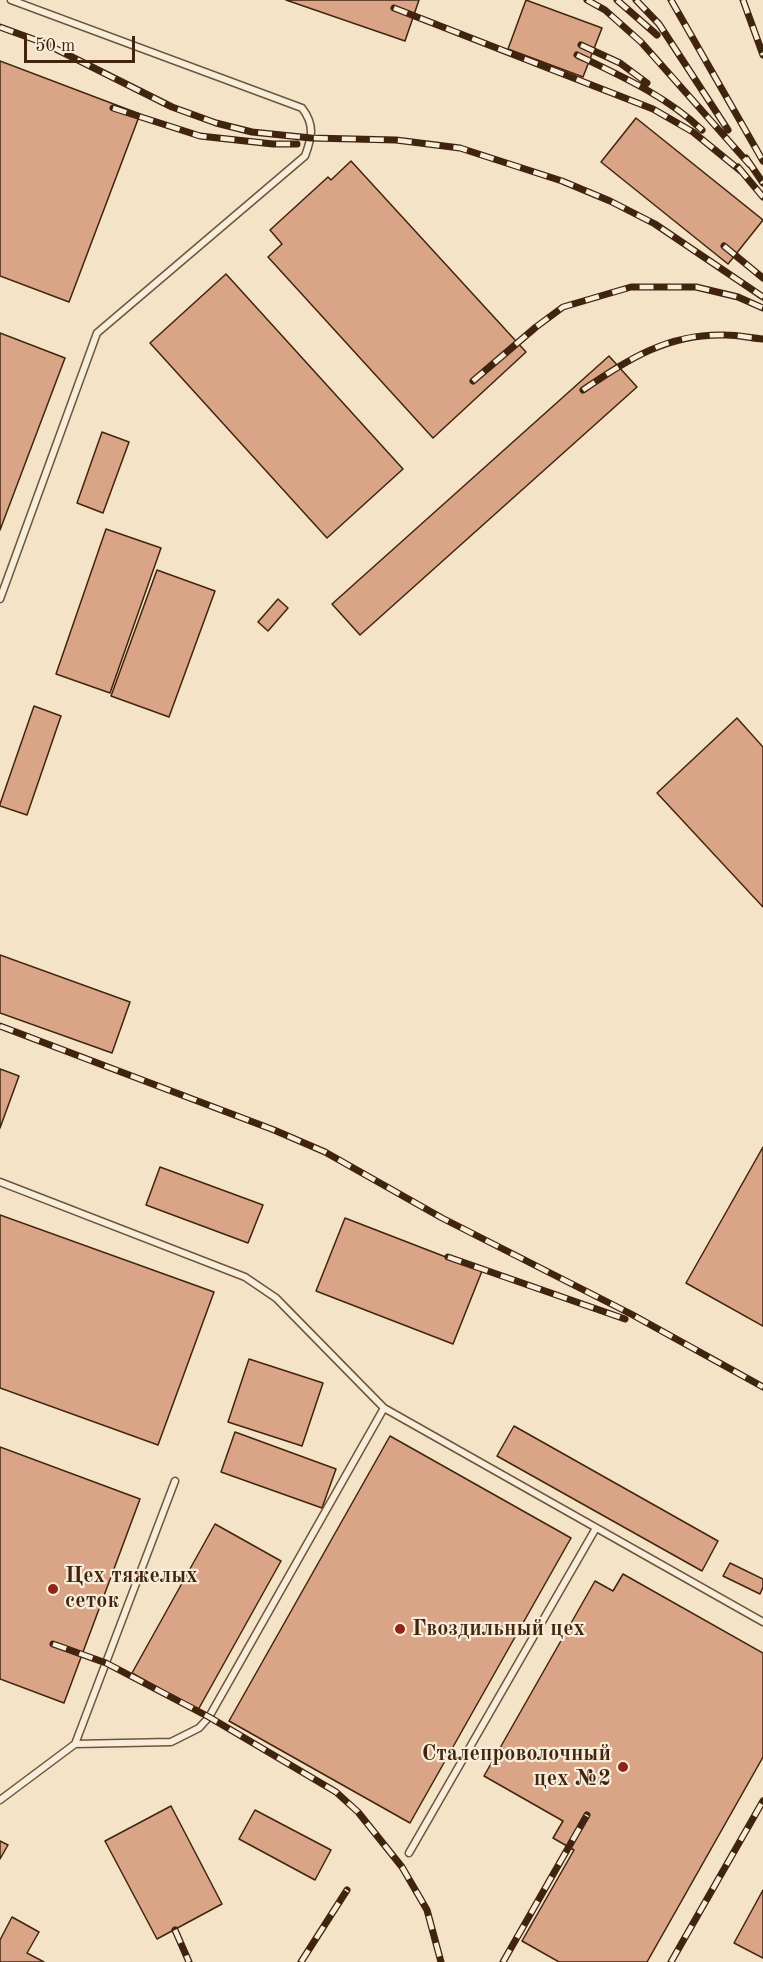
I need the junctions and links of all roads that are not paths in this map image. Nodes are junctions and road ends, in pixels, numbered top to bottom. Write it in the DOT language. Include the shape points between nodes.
graph roads {
  1 [pos="11,0"];
  2 [pos="0,599"];
  3 [pos="0,1182"];
  4 [pos="384,1408"];
  5 [pos="175,1481"];
  6 [pos="596,1528"];
  7 [pos="763,1622"];
  8 [pos="75,1744"];
  9 [pos="0,1800"];
  10 [pos="409,1852"];
  1 -- 2 [label="lane" via="302,108 310,119 311,138 305,156 97,333"];
  3 -- 4 [label="lane" via="245,1277 276,1298"];
  4 -- 6 [label="lane"];
  4 -- 8 [label="lane" via="209,1717 199,1728 171,1742"];
  5 -- 8 [label="lane"];
  6 -- 7 [label="lane"];
  6 -- 10 [label="lane"];
  8 -- 9 [label="lane"];
}
